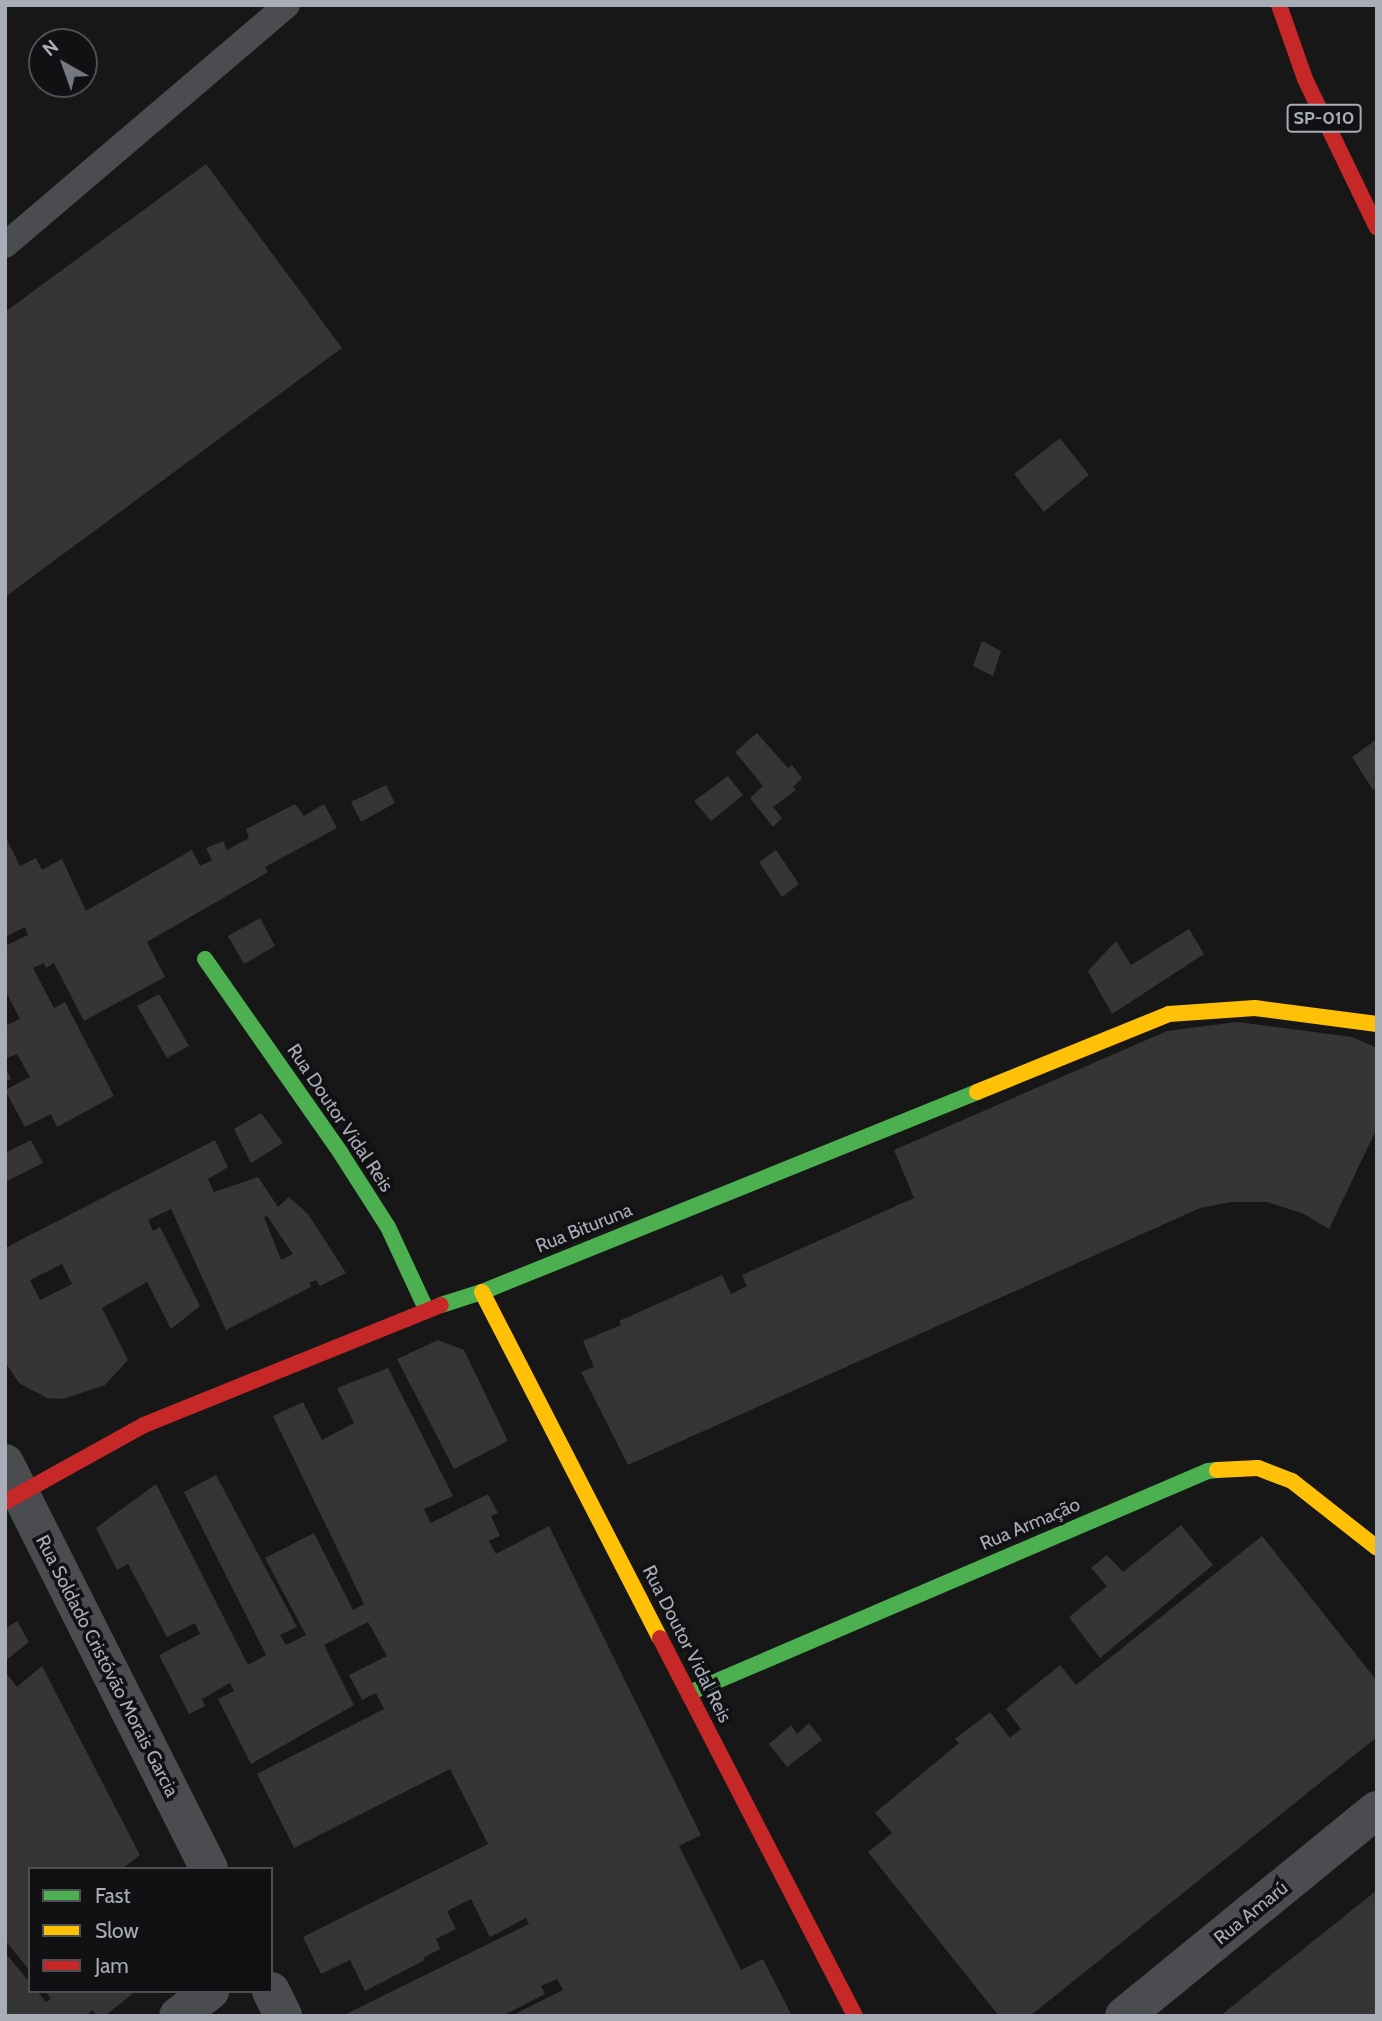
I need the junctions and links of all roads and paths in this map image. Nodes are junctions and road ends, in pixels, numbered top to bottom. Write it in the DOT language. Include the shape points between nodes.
graph roads {
  1 [pos="288,5"];
  2 [pos="1279,5"];
  3 [pos="1377,228"];
  4 [pos="5,246"];
  5 [pos="205,959"];
  6 [pos="1377,1024"];
  7 [pos="482,1292"];
  8 [pos="426,1309"];
  9 [pos="10,1485"];
  10 [pos="1377,1548"];
  11 [pos="689,1693"];
  12 [pos="1377,1810"];
  13 [pos="208,1867"];
  14 [pos="207,1993"];
  15 [pos="272,1993"];
  16 [pos="178,2016"];
  17 [pos="284,2016"];
  18 [pos="855,2016"];
  19 [pos="1125,2016"];
  1 -- 4 [label="lane"];
  2 -- 3 [label="main road, SP-010" via="1305,79"];
  5 -- 8 [label="main road, Rua Doutor Vidal Reis" via="341,1152 388,1227"];
  6 -- 7 [label="main road, Rua Bituruna" via="1255,1007 1169,1014"];
  7 -- 8 [label="main road, Rua Bituruna"];
  7 -- 11 [label="main road, Rua Doutor Vidal Reis"];
  8 -- 9 [label="main road, Rua Bituruna" via="144,1424"];
  9 -- 13 [label="street, Rua Soldado Cristóvão Morais Garcia"];
  10 -- 11 [label="main road, Rua Armação" via="1293,1480 1258,1468 1208,1471"];
  11 -- 18 [label="main road, Rua Doutor Vidal Reis"];
  12 -- 19 [label="street, Rua Amarú"];
  14 -- 16 [label="street"];
  15 -- 17 [label="street"];
}
